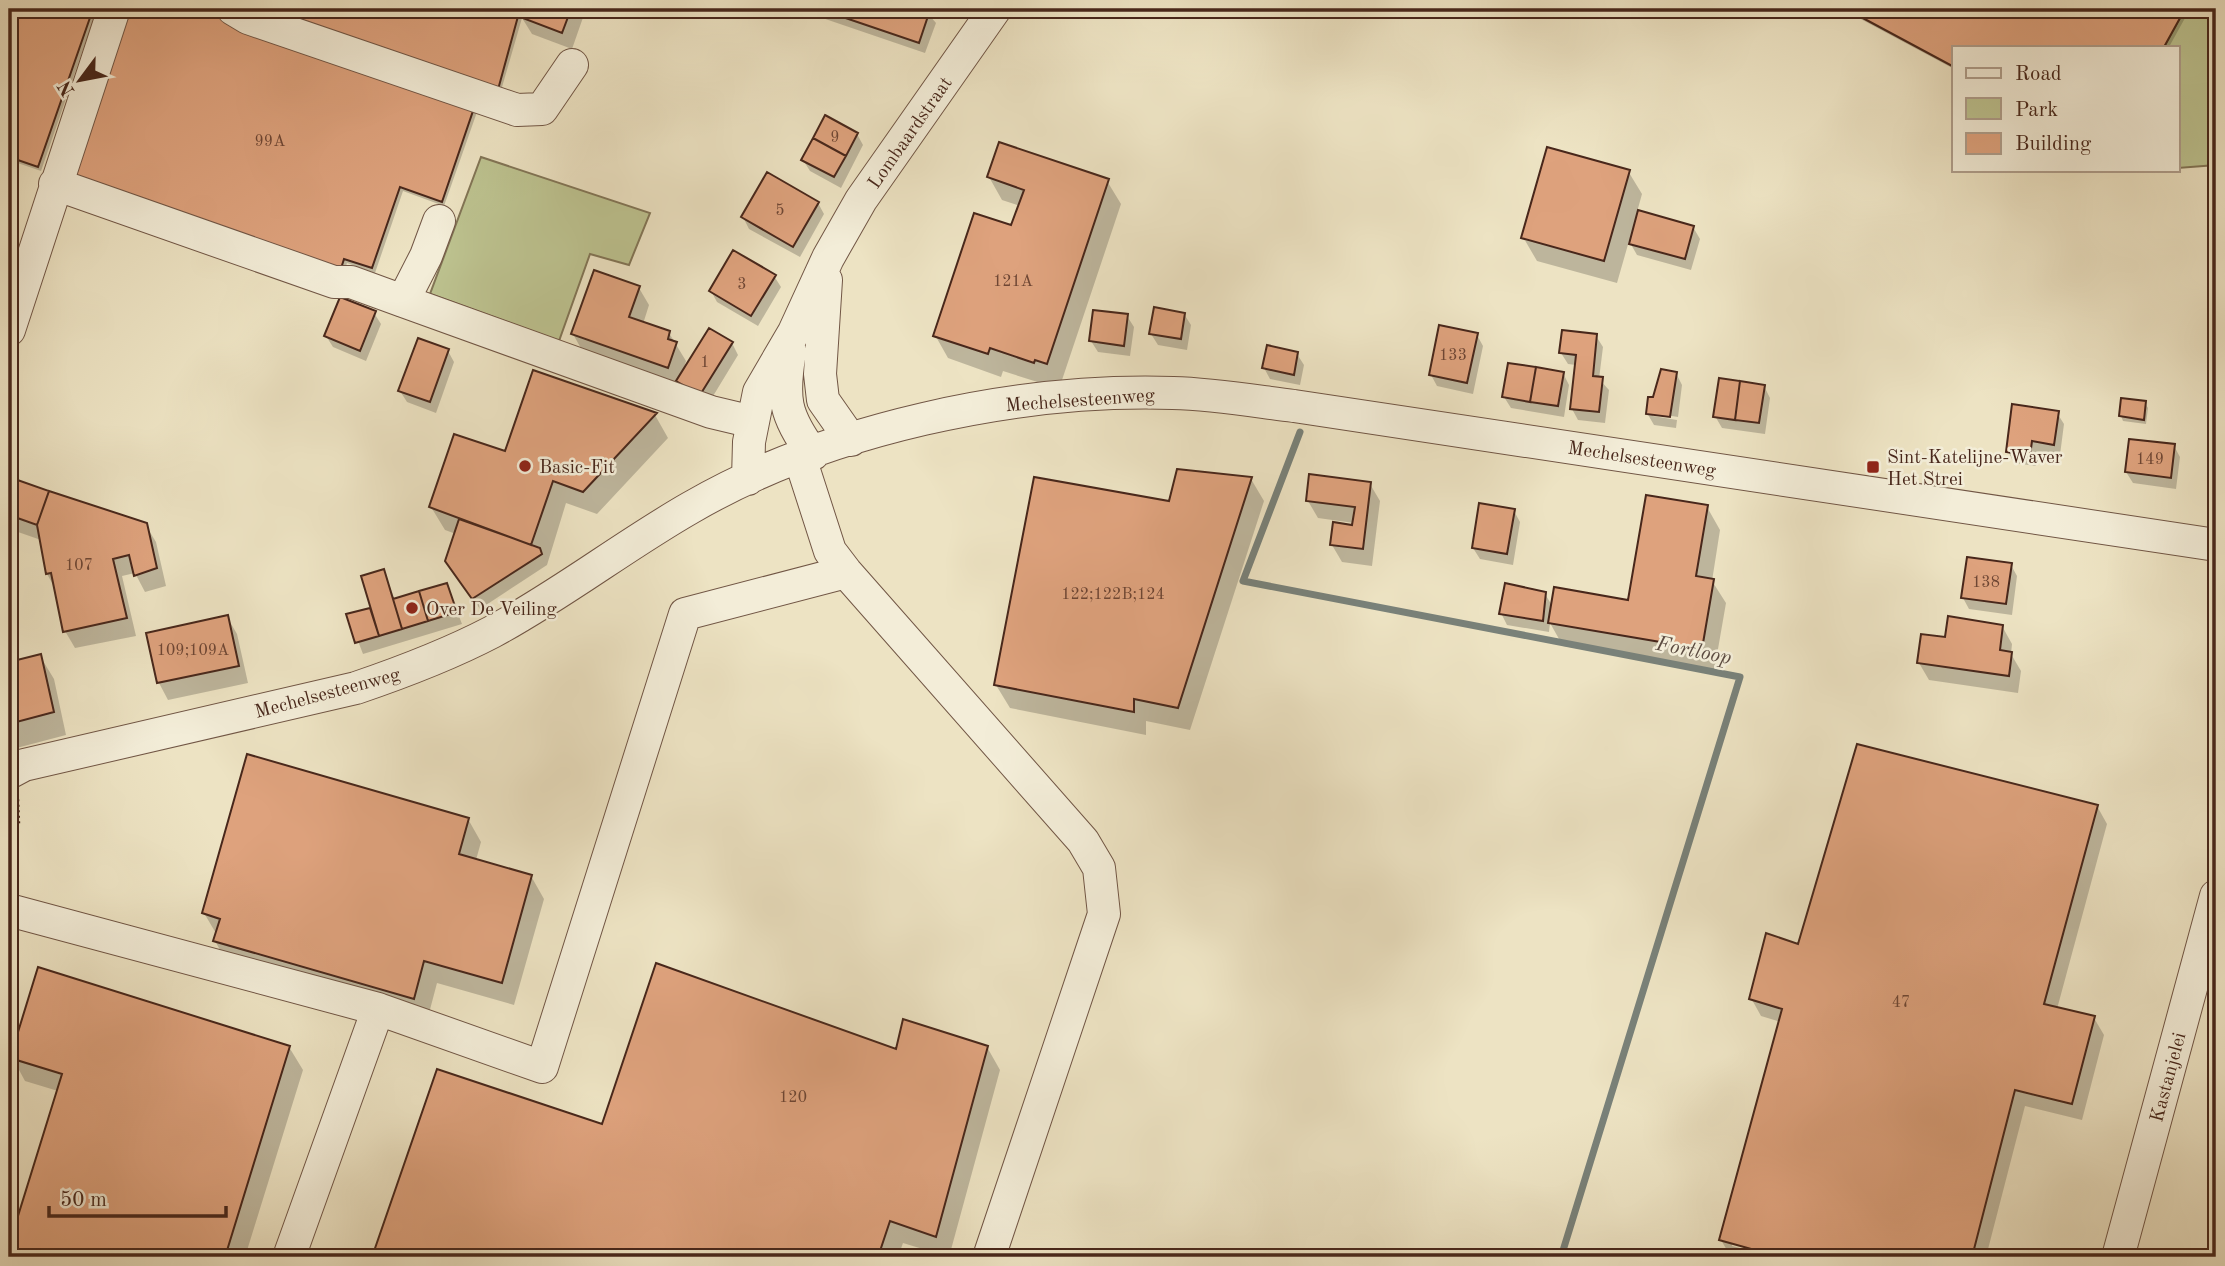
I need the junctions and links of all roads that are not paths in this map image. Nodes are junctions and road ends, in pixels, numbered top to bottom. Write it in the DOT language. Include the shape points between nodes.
graph roads {
  1 [pos="114,9"];
  2 [pos="233,9"];
  3 [pos="995,9"];
  4 [pos="572,65"];
  5 [pos="55,184"];
  6 [pos="439,221"];
  7 [pos="828,258"];
  8 [pos="404,301"];
  9 [pos="9,330"];
  10 [pos="794,332"];
  11 [pos="753,422"];
  12 [pos="851,440"];
  13 [pos="806,456"];
  14 [pos="748,479"];
  15 [pos="2216,545"];
  16 [pos="846,572"];
  17 [pos="9,773"];
  18 [pos="2216,896"];
  19 [pos="9,910"];
  20 [pos="378,1009"];
  21 [pos="289,1257"];
  22 [pos="989,1257"];
  23 [pos="2118,1257"];
  1 -- 5 [label="street"];
  2 -- 4 [label="street" via="517,110 542,109"];
  3 -- 7 [label="street, Lombaardstraat" via="861,200"];
  5 -- 8 [label="street" via="334,282 351,282"];
  5 -- 9 [label="street"];
  6 -- 8 [label="street"];
  7 -- 10 [label="street, Lombaardstraat"];
  7 -- 12 [label="street, Lombaardstraat" via="820,374 823,400"];
  8 -- 11 [label="street" via="710,412"];
  10 -- 11 [label="street, Lombaardstraat" via="760,392"];
  10 -- 13 [label="street, Lombaardstraat" via="784,386 788,414"];
  11 -- 14 [label="street, Lombaardstraat"];
  12 -- 13 [label="street, Mechelsesteenweg"];
  12 -- 15 [label="street, Mechelsesteenweg" via="993,405 1058,396 1174,393 1386,419"];
  13 -- 14 [label="street, Mechelsesteenweg"];
  13 -- 16 [label="street, Lombaardstraat" via="830,551"];
  14 -- 17 [label="street, Mechelsesteenweg" via="691,507 495,630 403,672 356,688 24,765"];
  16 -- 20 [label="street" via="685,614 542,1068"];
  16 -- 22 [label="street, Lombaardstraat" via="1083,841 1099,868 1104,914"];
  18 -- 23 [label="street, Kastanjelei"];
  19 -- 20 [label="street"];
  20 -- 21 [label="street"];
}
